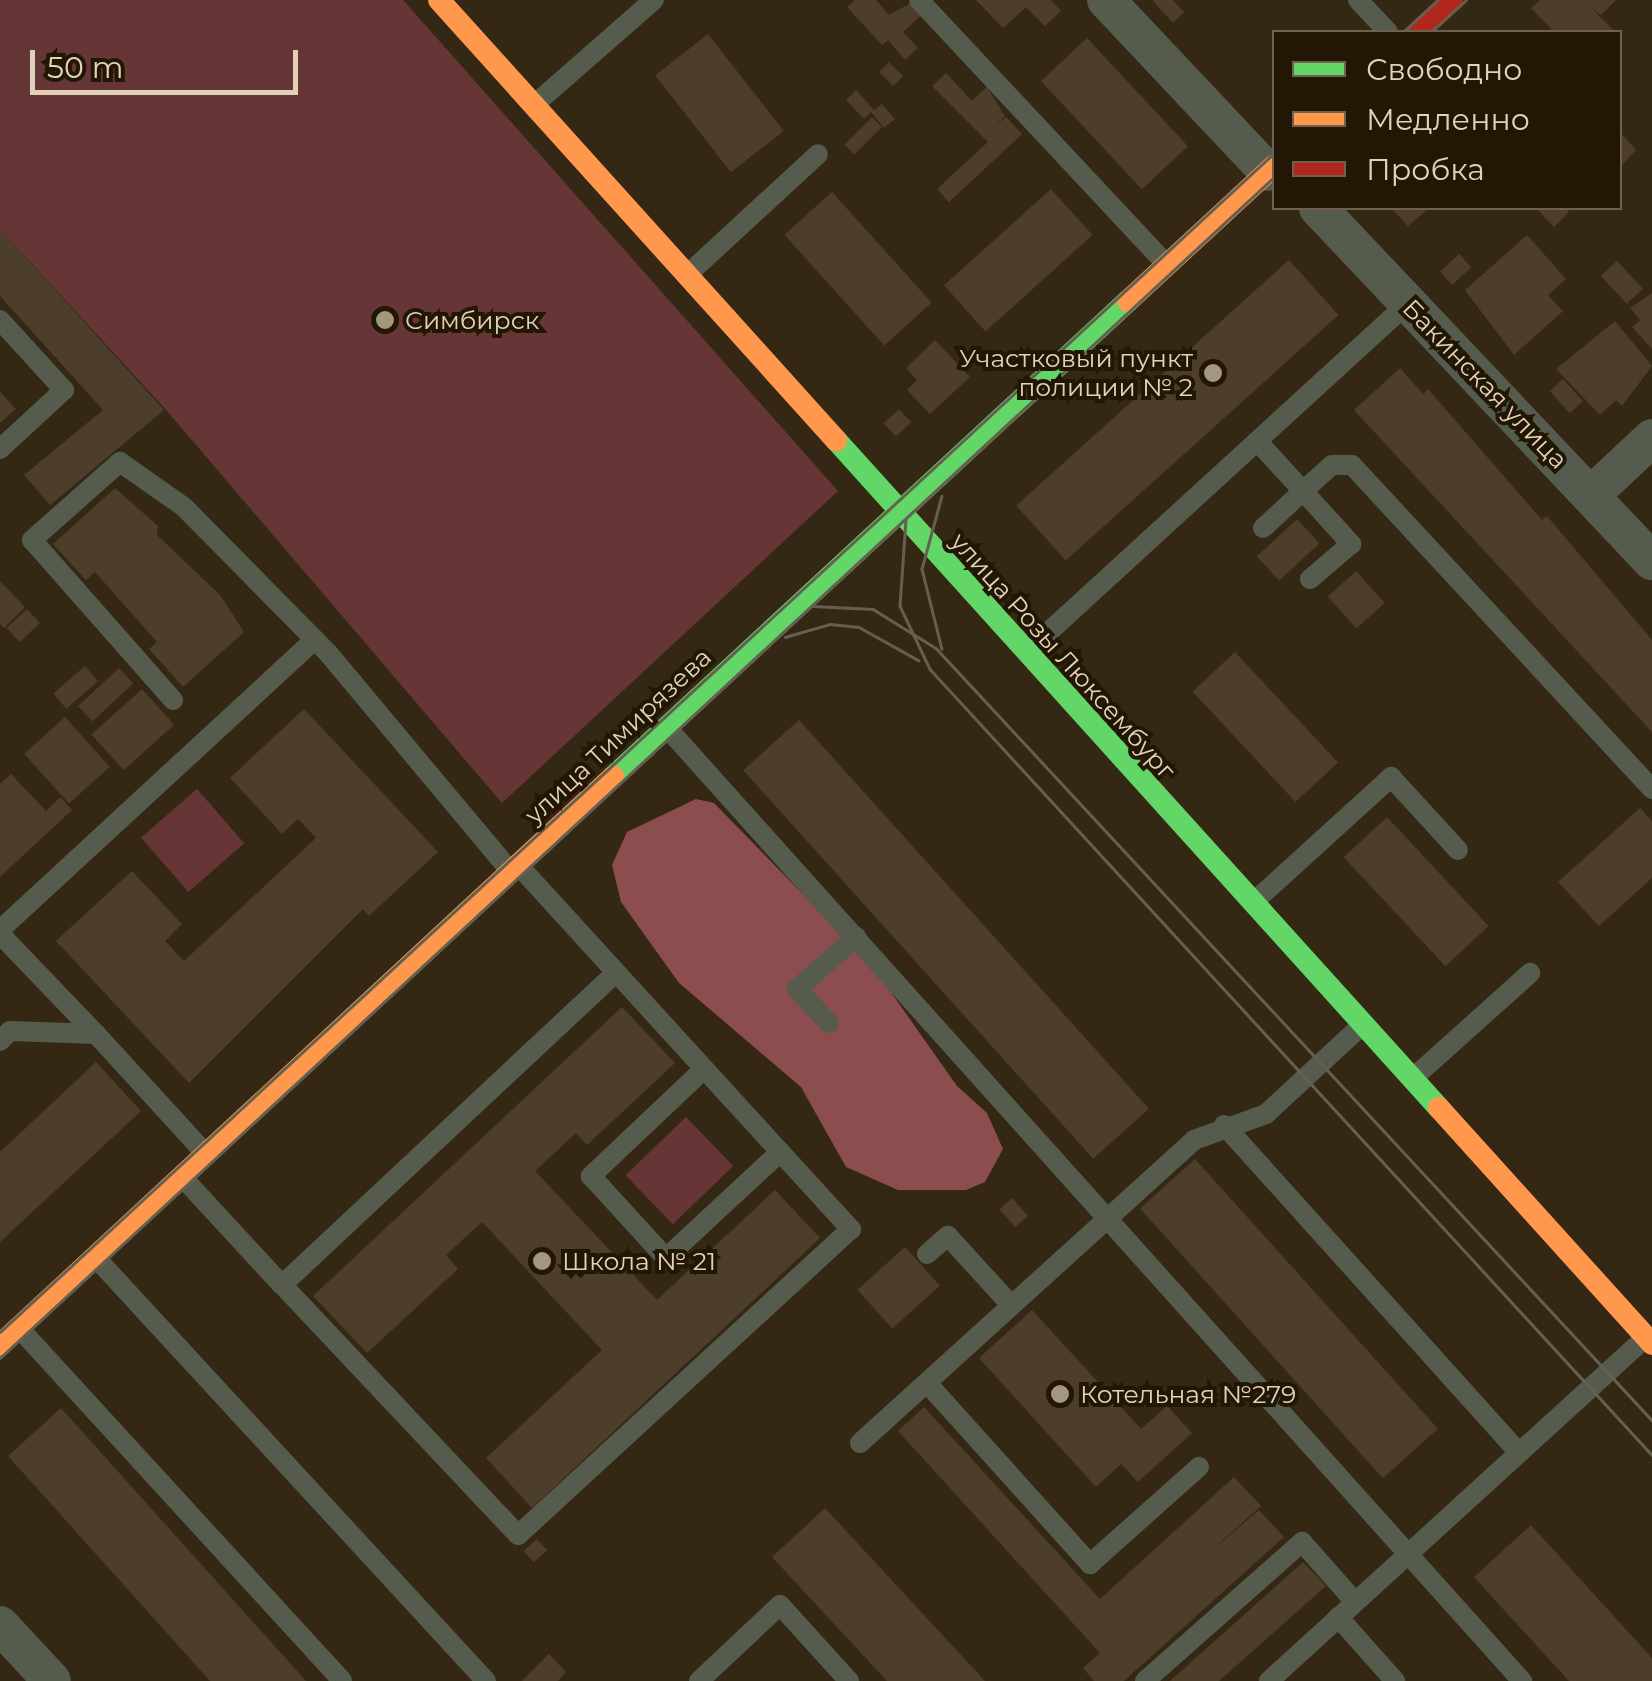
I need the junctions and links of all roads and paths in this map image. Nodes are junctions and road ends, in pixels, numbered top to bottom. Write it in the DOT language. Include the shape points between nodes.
graph roads {
  1 [pos="438,0"];
  2 [pos="654,0"];
  3 [pos="919,0"];
  4 [pos="1106,0"];
  5 [pos="1358,0"];
  6 [pos="1452,0"];
  7 [pos="1386,30"];
  8 [pos="1420,30"];
  9 [pos="533,106"];
  10 [pos="818,154"];
  11 [pos="1271,169"];
  12 [pos="1320,210"];
  13 [pos="1168,266"];
  14 [pos="686,277"];
  15 [pos="1408,302"];
  16 [pos="0,320"];
  17 [pos="1652,438"];
  18 [pos="1257,441"];
  19 [pos="0,448"];
  20 [pos="1303,491"];
  21 [pos="1591,495"];
  22 [pos="899,516"];
  23 [pos="1262,528"];
  24 [pos="1652,560"];
  25 [pos="1310,579"];
  26 [pos="314,640"];
  27 [pos="1025,653"];
  28 [pos="174,700"];
  29 [pos="666,728"];
  30 [pos="1652,788"];
  31 [pos="1458,850"];
  32 [pos="515,869"];
  33 [pos="1251,904"];
  34 [pos="0,932"];
  35 [pos="856,937"];
  36 [pos="616,972"];
  37 [pos="1530,972"];
  38 [pos="829,1024"];
  39 [pos="1360,1026"];
  40 [pos="96,1034"];
  41 [pos="0,1040"];
  42 [pos="704,1070"];
  43 [pos="1410,1081"];
  44 [pos="1224,1124"];
  45 [pos="780,1152"];
  46 [pos="206,1154"];
  47 [pos="182,1177"];
  48 [pos="1108,1216"];
  49 [pos="927,1254"];
  50 [pos="96,1257"];
  51 [pos="282,1285"];
  52 [pos="1011,1304"];
  53 [pos="19,1328"];
  54 [pos="1649,1340"];
  55 [pos="0,1346"];
  56 [pos="926,1383"];
  57 [pos="860,1444"];
  58 [pos="1519,1453"];
  59 [pos="1199,1467"];
  60 [pos="1408,1554"];
  61 [pos="1355,1602"];
  62 [pos="1338,1617"];
  63 [pos="0,1625"];
  64 [pos="330,1677"];
  65 [pos="52,1681"];
  66 [pos="486,1681"];
  67 [pos="699,1681"];
  68 [pos="849,1681"];
  69 [pos="1145,1681"];
  70 [pos="1269,1681"];
  71 [pos="1395,1681"];
  72 [pos="1522,1681"];
  1 -- 9 [label="main road, улица Розы Люксембург"];
  2 -- 9 [label="lane"];
  3 -- 13 [label="lane"];
  4 -- 11 [label="street"];
  5 -- 7 [label="lane"];
  6 -- 8 [label="main road"];
  9 -- 14 [label="main road, улица Розы Люксембург"];
  10 -- 14 [label="lane"];
  11 -- 13 [label="main road, улица Тимирязева"];
  12 -- 15 [label="street, Бакинская улица"];
  13 -- 22 [label="main road, улица Тимирязева"];
  14 -- 22 [label="main road, улица Розы Люксембург"];
  15 -- 18 [label="lane"];
  15 -- 21 [label="street, Бакинская улица"];
  16 -- 19 [label="lane" via="64,390"];
  17 -- 21 [label="street"];
  18 -- 20 [label="lane"];
  18 -- 27 [label="lane"];
  20 -- 23 [label="lane"];
  20 -- 25 [label="lane" via="1350,544"];
  20 -- 30 [label="lane" via="1332,466 1352,465"];
  21 -- 24 [label="street, Бакинская улица"];
  22 -- 27 [label="main road, улица Розы Люксембург"];
  22 -- 29 [label="main road, улица Тимирязева"];
  26 -- 28 [label="lane" via="184,507 120,462 32,540"];
  26 -- 32 [label="lane"];
  26 -- 34 [label="lane"];
  27 -- 33 [label="main road, улица Розы Люксембург"];
  29 -- 32 [label="main road, улица Тимирязева"];
  29 -- 35 [label="lane"];
  31 -- 33 [label="lane" via="1391,776"];
  32 -- 36 [label="lane"];
  32 -- 46 [label="main road, улица Тимирязева"];
  33 -- 39 [label="main road, улица Розы Люксембург"];
  34 -- 40 [label="lane"];
  35 -- 38 [label="lane" via="797,989"];
  35 -- 48 [label="lane"];
  36 -- 42 [label="lane"];
  36 -- 51 [label="lane"];
  37 -- 43 [label="lane"];
  39 -- 43 [label="main road, улица Розы Люксембург"];
  39 -- 44 [label="lane" via="1266,1114"];
  40 -- 41 [label="lane" via="10,1031"];
  40 -- 46 [label="lane"];
  42 -- 45 [label="lane"];
  42 -- 45 [label="lane" via="591,1176 666,1258"];
  43 -- 54 [label="main road, улица Розы Люксембург"];
  44 -- 48 [label="lane" via="1194,1140"];
  44 -- 58 [label="lane"];
  45 -- 51 [label="lane" via="851,1230 518,1536"];
  46 -- 47 [label="main road, улица Тимирязева"];
  47 -- 50 [label="main road, улица Тимирязева"];
  47 -- 51 [label="lane"];
  48 -- 52 [label="lane"];
  48 -- 60 [label="lane"];
  49 -- 52 [label="lane" via="948,1236"];
  50 -- 53 [label="main road, улица Тимирязева"];
  50 -- 66 [label="lane"];
  52 -- 56 [label="lane"];
  53 -- 55 [label="main road, улица Тимирязева"];
  53 -- 64 [label="lane"];
  54 -- 58 [label="lane"];
  56 -- 57 [label="lane"];
  56 -- 59 [label="lane" via="1090,1564"];
  58 -- 60 [label="lane"];
  60 -- 61 [label="lane"];
  60 -- 72 [label="lane"];
  61 -- 62 [label="lane"];
  61 -- 69 [label="lane" via="1302,1542"];
  62 -- 70 [label="lane"];
  62 -- 71 [label="lane"];
  63 -- 65 [label="street"];
  67 -- 68 [label="lane" via="780,1606"];
}
